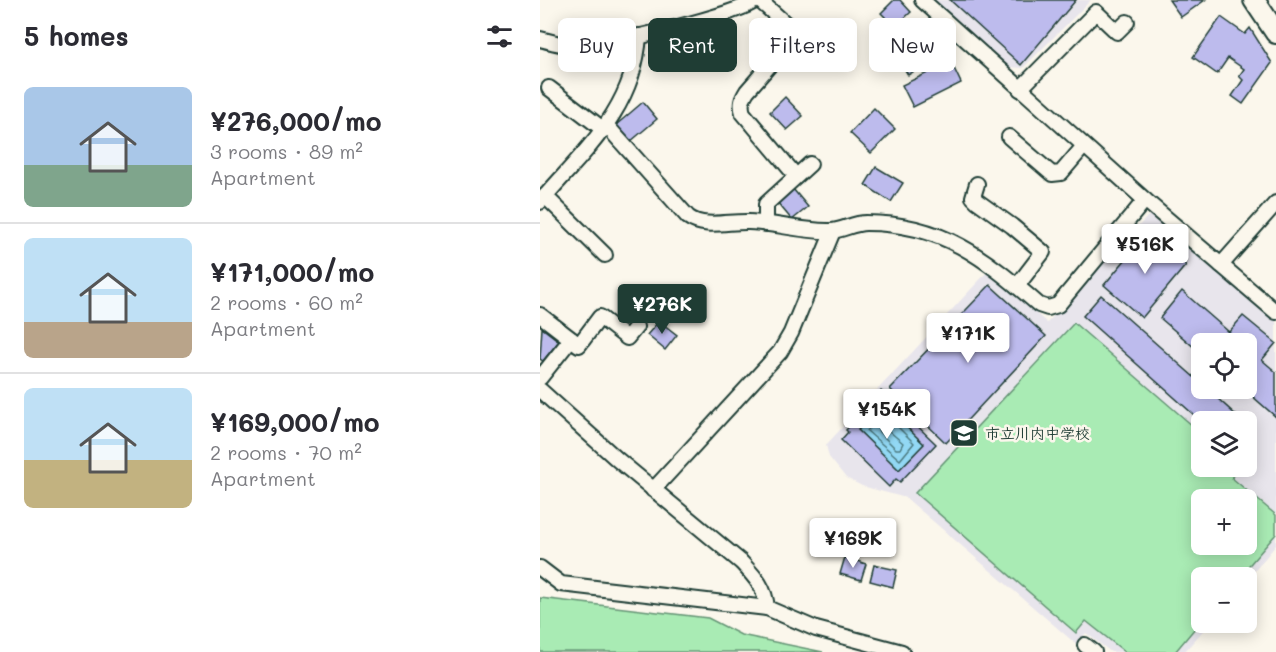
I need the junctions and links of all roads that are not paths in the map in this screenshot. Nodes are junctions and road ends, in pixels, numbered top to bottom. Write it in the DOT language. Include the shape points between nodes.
graph roads {
  1 [pos="757,0"];
  2 [pos="922,0"];
  3 [pos="1254,0"];
  4 [pos="778,18"];
  5 [pos="1127,22"];
  6 [pos="1075,33"];
  7 [pos="1276,33"];
  8 [pos="639,36"];
  9 [pos="540,39"];
  10 [pos="1085,44"];
  11 [pos="757,72"];
  12 [pos="549,88"];
  13 [pos="1020,89"];
  14 [pos="606,128"];
  15 [pos="1009,137"];
  16 [pos="1084,146"];
  17 [pos="810,164"];
  18 [pos="796,176"];
  19 [pos="977,184"];
  20 [pos="542,199"];
  21 [pos="1145,200"];
  22 [pos="1276,203"];
  23 [pos="766,224"];
  24 [pos="833,231"];
  25 [pos="605,255"];
  26 [pos="1221,264"];
  27 [pos="1017,286"];
  28 [pos="1276,312"];
  29 [pos="540,315"];
  30 [pos="636,327"];
  31 [pos="571,339"];
  32 [pos="540,378"];
  33 [pos="540,390"];
  34 [pos="653,490"];
  35 [pos="540,568"];
  36 [pos="540,583"];
  37 [pos="561,584"];
  38 [pos="766,608"];
  39 [pos="902,652"];
  1 -- 4 [label="street"];
  1 -- 8 [label="street" via="735,12"];
  2 -- 13 [label="street"];
  3 -- 7 [label="main road"];
  5 -- 6 [label="street" via="1117,32 1096,12"];
  6 -- 10 [label="street"];
  6 -- 13 [label="street"];
  8 -- 9 [label="street" via="588,46"];
  8 -- 14 [label="street" via="626,88"];
  11 -- 18 [label="street" via="748,80 741,100 743,113"];
  12 -- 14 [label="street"];
  13 -- 16 [label="street"];
  14 -- 20 [label="street"];
  14 -- 23 [label="street" via="698,225"];
  15 -- 16 [label="street" via="1052,174 1062,173"];
  16 -- 21 [label="street"];
  17 -- 18 [label="street"];
  18 -- 23 [label="street" via="766,204"];
  19 -- 27 [label="street" via="977,201 1042,252"];
  20 -- 25 [label="street"];
  21 -- 26 [label="street"];
  21 -- 27 [label="street" via="1058,305 1039,305"];
  22 -- 26 [label="street"];
  23 -- 24 [label="street"];
  24 -- 27 [label="street" via="854,224 880,223 942,237 979,255"];
  24 -- 34 [label="street" via="780,352"];
  26 -- 28 [label="street"];
  29 -- 31 [label="street"];
  30 -- 31 [label="street" via="627,338 600,317 579,345"];
  31 -- 32 [label="street"];
  33 -- 34 [label="street"];
  34 -- 38 [label="street" via="741,562 759,581"];
  35 -- 37 [label="street"];
  36 -- 37 [label="street"];
  37 -- 38 [label="street"];
  38 -- 39 [label="street" via="816,629"];
}
